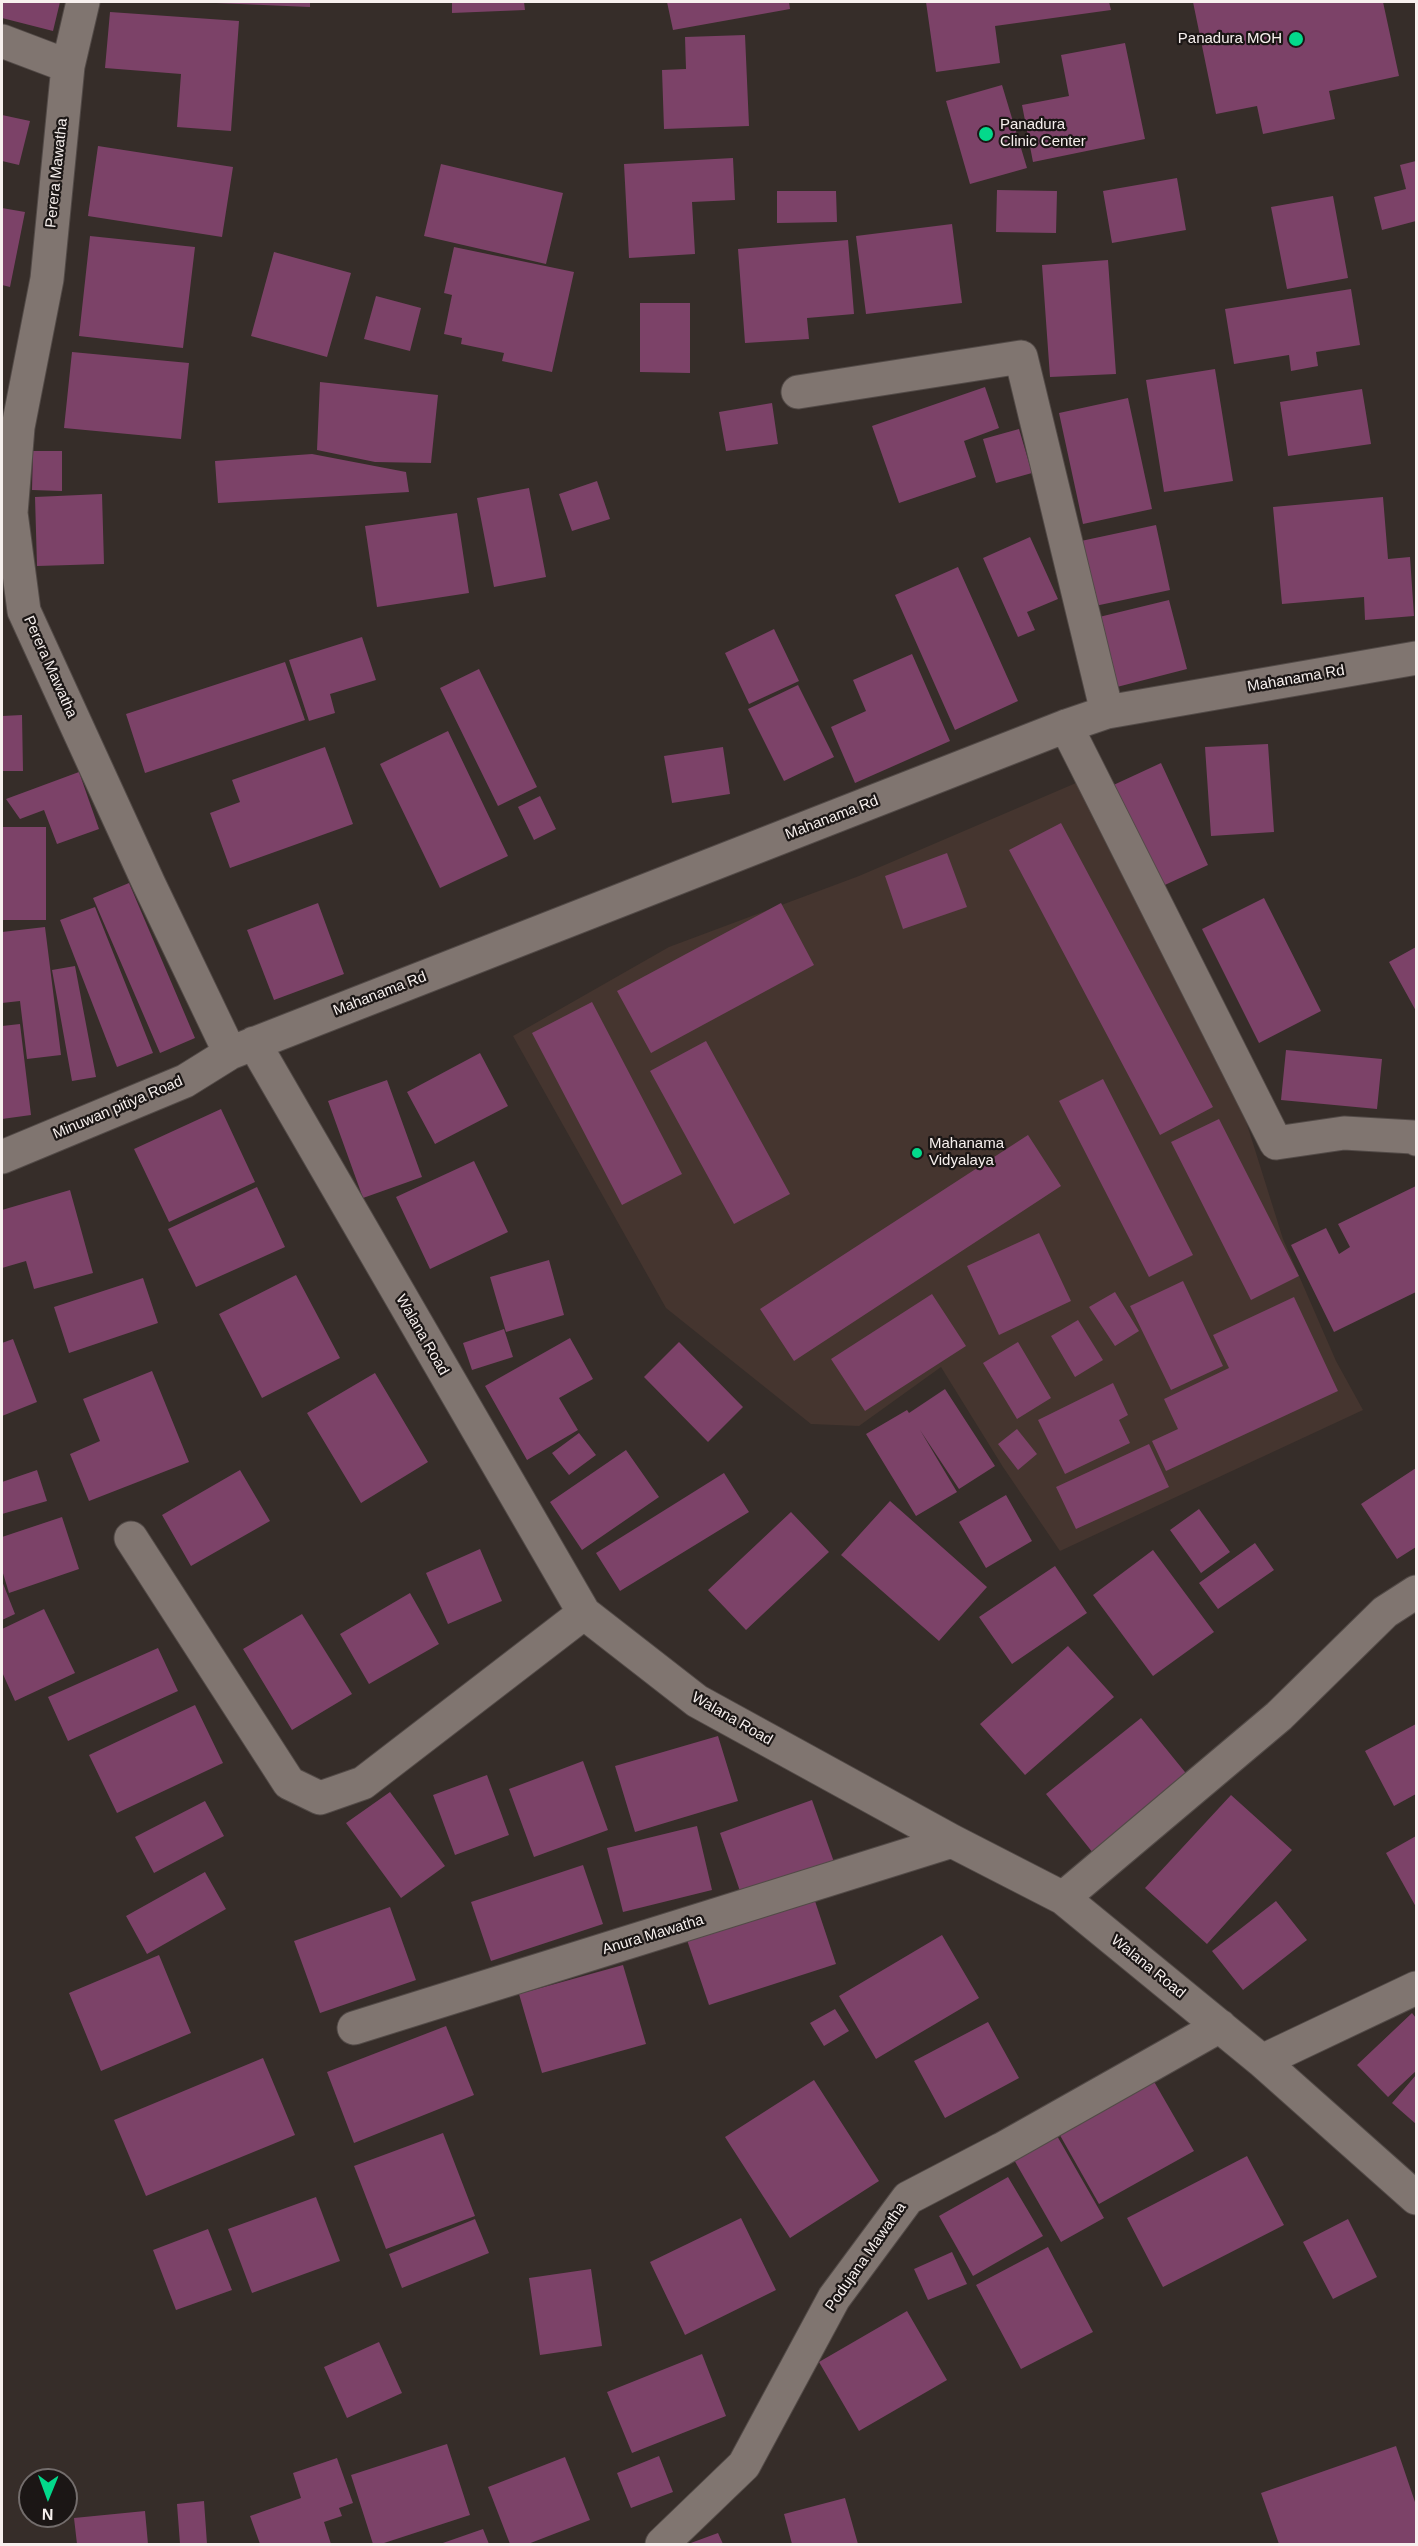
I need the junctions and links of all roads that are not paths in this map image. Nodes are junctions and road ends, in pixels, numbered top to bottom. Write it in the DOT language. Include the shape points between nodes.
graph roads {
  1 [pos="83,2"];
  2 [pos="2,41"];
  3 [pos="68,66"];
  4 [pos="798,392"];
  5 [pos="8,466"];
  6 [pos="1416,658"];
  7 [pos="1107,712"];
  8 [pos="1066,726"];
  9 [pos="250,1045"];
  10 [pos="1416,1139"];
  11 [pos="2,1157"];
  12 [pos="131,1538"];
  13 [pos="1416,1592"];
  14 [pos="584,1613"];
  15 [pos="952,1841"];
  16 [pos="1063,1898"];
  17 [pos="1416,1988"];
  18 [pos="1220,2026"];
  19 [pos="354,2028"];
  20 [pos="1262,2061"];
  21 [pos="1416,2199"];
  22 [pos="662,2544"];
  1 -- 3 [label="street, Perera Mawatha"];
  2 -- 3 [label="street"];
  3 -- 5 [label="street, Perera Mawatha" via="46,279"];
  4 -- 7 [label="street" via="1022,357"];
  5 -- 9 [label="street, Perera Mawatha" via="24,611 149,884"];
  6 -- 7 [label="street, Mahanama Rd"];
  7 -- 8 [label="street, Mahanama Rd"];
  8 -- 9 [label="street, Mahanama Rd"];
  8 -- 10 [label="street" via="1276,1143 1344,1133"];
  9 -- 11 [label="street, Minuwan pitiya Road" via="185,1081"];
  9 -- 14 [label="street, Walana Road"];
  12 -- 14 [label="street" via="289,1783 320,1797 363,1783"];
  13 -- 16 [label="street" via="1385,1612 1279,1716"];
  14 -- 15 [label="street, Walana Road" via="698,1701"];
  15 -- 16 [label="street, Walana Road"];
  15 -- 19 [label="street, Anura Mawatha"];
  16 -- 18 [label="street, Walana Road"];
  17 -- 20 [label="street"];
  18 -- 20 [label="street, Walana Road"];
  18 -- 22 [label="street, Podujana Mawatha" via="908,2198 834,2298 744,2465"];
  20 -- 21 [label="street, Walana Road"];
}
